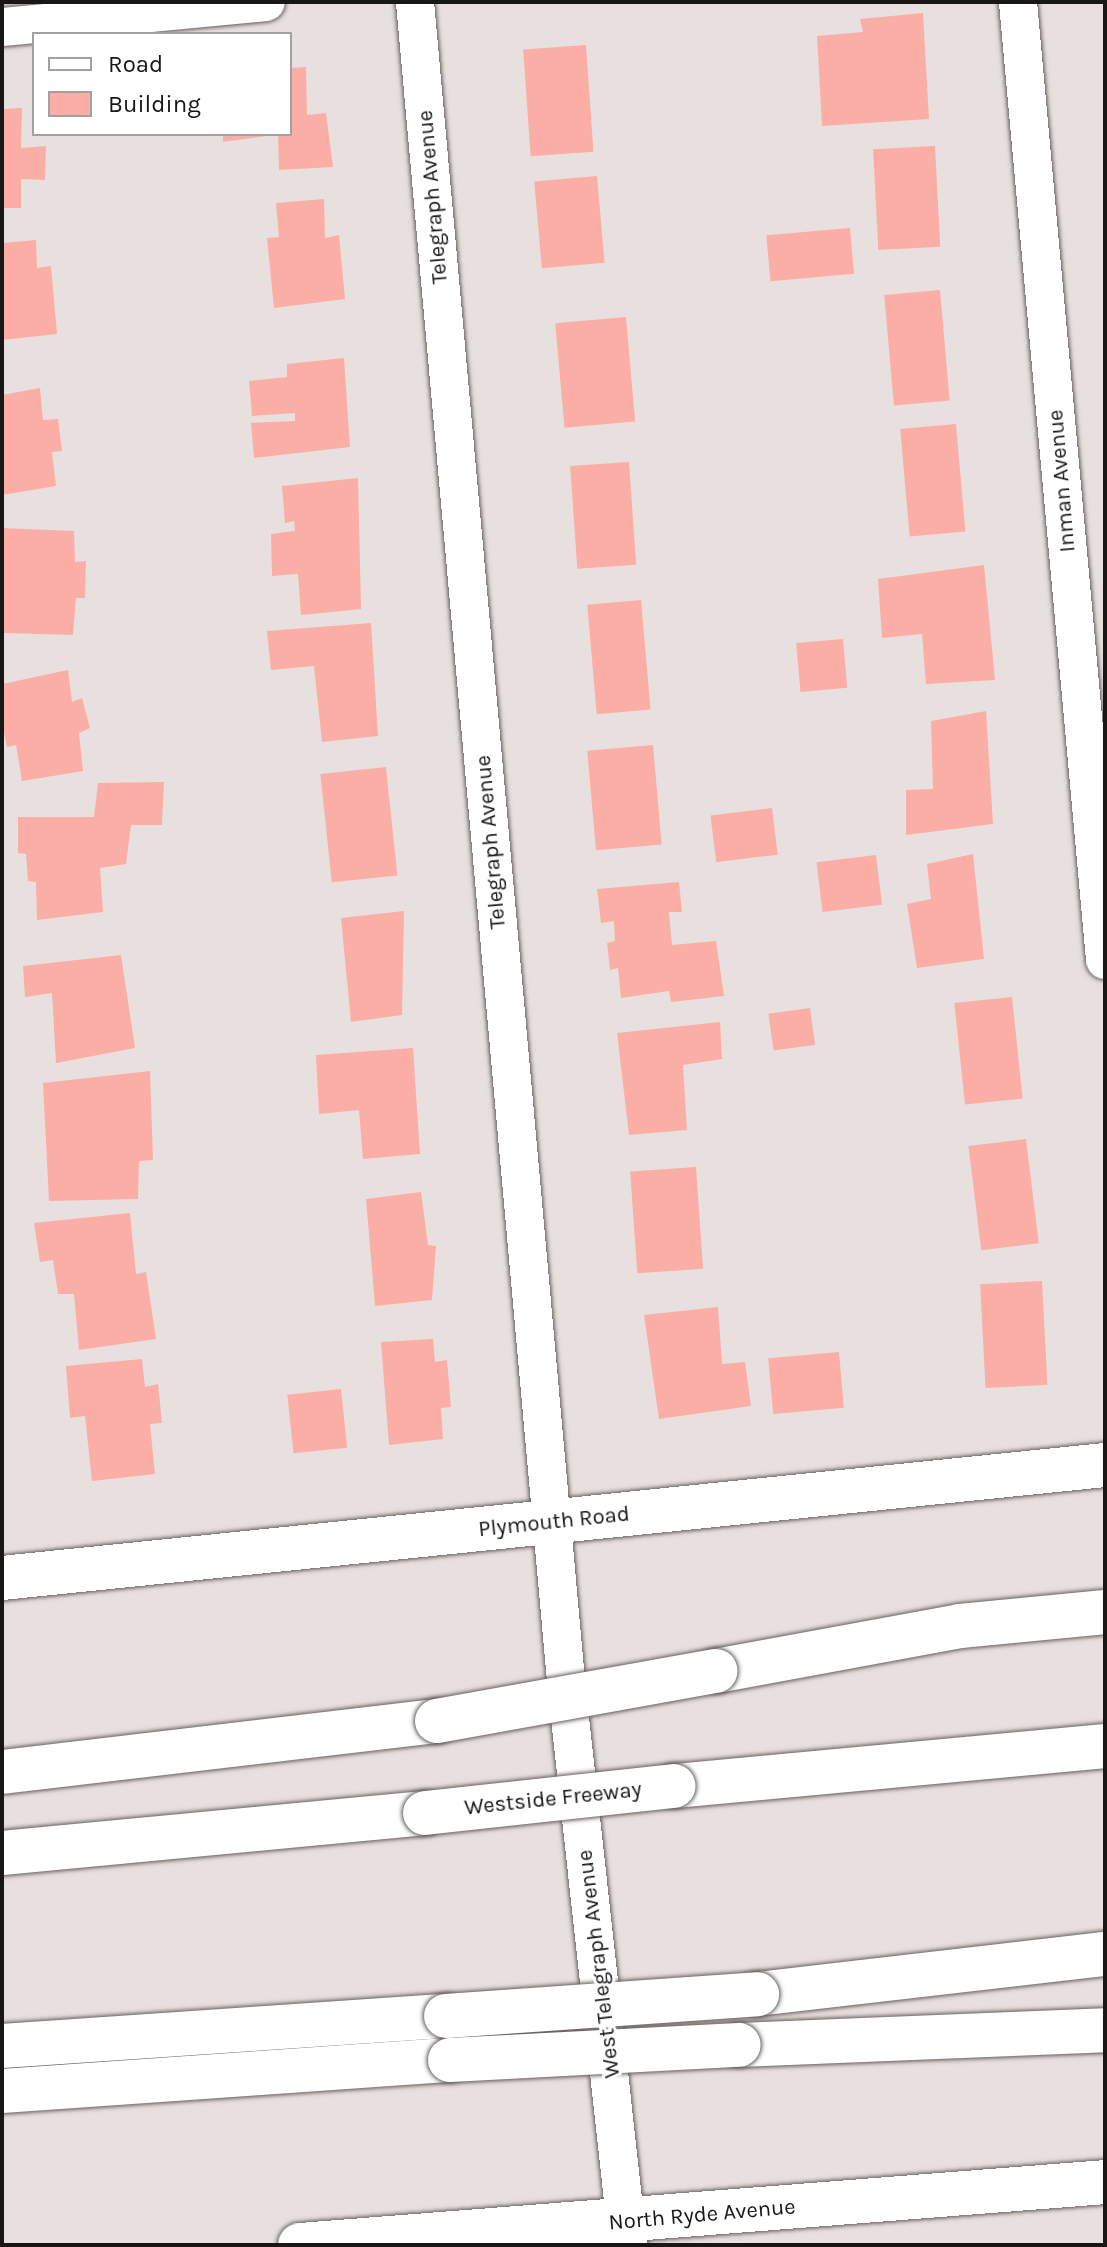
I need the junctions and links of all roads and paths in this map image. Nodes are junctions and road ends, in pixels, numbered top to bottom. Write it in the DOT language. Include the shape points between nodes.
graph roads {
  1 [pos="266,2"];
  2 [pos="415,2"];
  3 [pos="1018,2"];
  4 [pos="2,27"];
  5 [pos="1105,960"];
  6 [pos="1105,1465"];
  7 [pos="553,1522"];
  8 [pos="2,1578"];
  9 [pos="1105,1612"];
  10 [pos="566,1682"];
  11 [pos="1105,1746"];
  12 [pos="2,1772"];
  13 [pos="2,1853"];
  14 [pos="1105,1954"];
  15 [pos="1105,2030"];
  16 [pos="2,2046"];
  17 [pos="2,2091"];
  18 [pos="1105,2182"];
  19 [pos="627,2233"];
  20 [pos="300,2245"];
  1 -- 4 [label="street"];
  2 -- 7 [label="street, Telegraph Avenue"];
  3 -- 5 [label="street, Inman Avenue"];
  6 -- 7 [label="main road, Plymouth Road"];
  7 -- 8 [label="main road, Plymouth Road"];
  7 -- 10 [label="street, Telegraph Avenue"];
  9 -- 12 [label="main road, bridge" via="960,1626 437,1721"];
  10 -- 19 [label="street, West Telegraph Avenue"];
  11 -- 13 [label="main road, Westside Freeway, bridge"];
  14 -- 16 [label="main road, bridge" via="757,1994"];
  15 -- 17 [label="main road, bridge" via="450,2060"];
  18 -- 19 [label="main road, North Ryde Avenue"];
  19 -- 20 [label="main road, North Ryde Avenue"];
}
